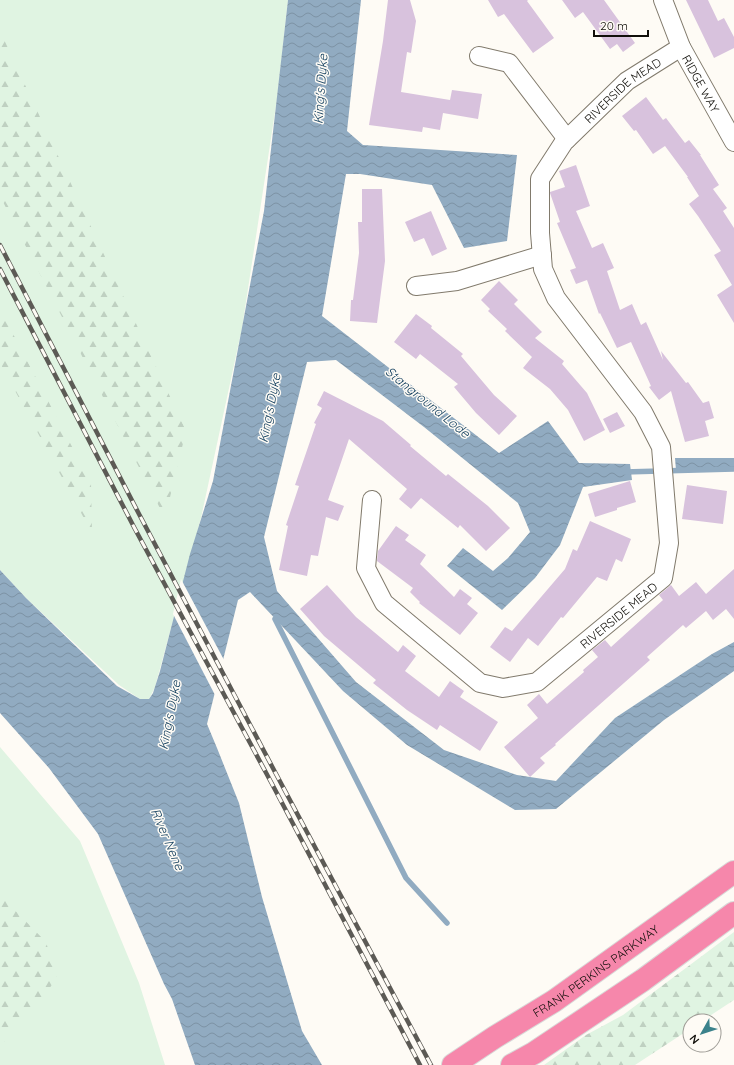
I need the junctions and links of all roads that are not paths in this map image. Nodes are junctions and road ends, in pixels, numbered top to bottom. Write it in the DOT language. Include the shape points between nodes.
graph roads {
  1 [pos="663,0"];
  2 [pos="682,47"];
  3 [pos="478,56"];
  4 [pos="567,139"];
  5 [pos="734,142"];
  6 [pos="542,255"];
  7 [pos="416,286"];
  8 [pos="372,500"];
  9 [pos="734,872"];
  10 [pos="734,913"];
  11 [pos="453,1065"];
  12 [pos="512,1065"];
  1 -- 2 [label="street, RIDGE WAY"];
  2 -- 4 [label="street, RIVERSIDE MEAD" via="626,81"];
  2 -- 5 [label="street, RIDGE WAY"];
  3 -- 4 [label="street" via="510,63"];
  4 -- 6 [label="street, RIVERSIDE MEAD" via="540,179"];
  6 -- 7 [label="street" via="457,281"];
  6 -- 8 [label="street, RIVERSIDE MEAD" via="543,269 556,298 643,412 661,447 669,543 663,578 537,682 503,688 480,683 384,603 366,568"];
  9 -- 11 [label="highway, FRANK PERKINS PARKWAY" via="554,1001"];
  10 -- 12 [label="highway" via="644,980"];
}
